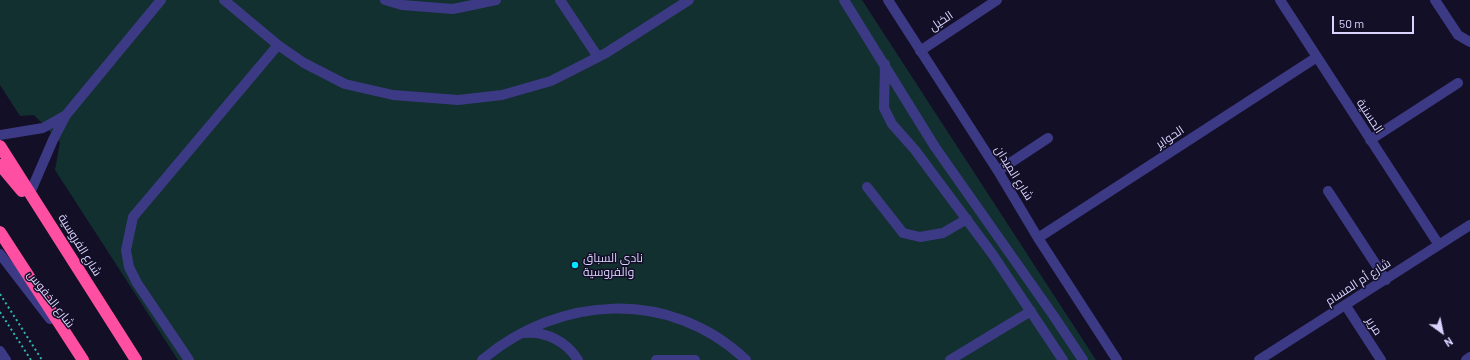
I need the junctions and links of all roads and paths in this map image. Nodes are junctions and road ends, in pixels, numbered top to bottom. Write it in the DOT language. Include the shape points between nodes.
graph roads {
  1 [pos="161,0"];
  2 [pos="224,0"];
  3 [pos="385,0"];
  4 [pos="496,0"];
  5 [pos="560,0"];
  6 [pos="689,0"];
  7 [pos="844,0"];
  8 [pos="888,0"];
  9 [pos="997,0"];
  10 [pos="1280,0"];
  11 [pos="1435,0"];
  12 [pos="1470,42"];
  13 [pos="278,45"];
  14 [pos="920,51"];
  15 [pos="598,57"];
  16 [pos="1317,57"];
  17 [pos="885,64"];
  18 [pos="1458,83"];
  19 [pos="66,115"];
  20 [pos="0,135"];
  21 [pos="1048,138"];
  22 [pos="1370,140"];
  23 [pos="0,146"];
  24 [pos="0,165"];
  25 [pos="998,171"];
  26 [pos="867,187"];
  27 [pos="1328,191"];
  28 [pos="30,193"];
  29 [pos="42,213"];
  30 [pos="967,219"];
  31 [pos="1470,226"];
  32 [pos="0,232"];
  33 [pos="1038,238"];
  34 [pos="1439,246"];
  35 [pos="0,254"];
  36 [pos="1386,280"];
  37 [pos="0,294"];
  38 [pos="1346,306"];
  39 [pos="1031,311"];
  40 [pos="0,312"];
  41 [pos="521,333"];
  42 [pos="0,351"];
  43 [pos="1470,357"];
  44 [pos="6,360"];
  45 [pos="31,360"];
  46 [pos="42,360"];
  47 [pos="83,360"];
  48 [pos="136,360"];
  49 [pos="189,360"];
  50 [pos="482,360"];
  51 [pos="578,360"];
  52 [pos="656,360"];
  53 [pos="695,360"];
  54 [pos="746,360"];
  55 [pos="950,360"];
  56 [pos="1063,360"];
  57 [pos="1083,360"];
  58 [pos="1118,360"];
  59 [pos="1259,360"];
  60 [pos="1381,360"];
  61 [pos="1466,360"];
  1 -- 19 [label="street"];
  2 -- 13 [label="street"];
  3 -- 4 [label="street" via="402,5 453,9"];
  5 -- 15 [label="street"];
  6 -- 15 [label="street"];
  7 -- 17 [label="street"];
  8 -- 14 [label="street, شارع الميدان"];
  9 -- 14 [label="street, الخيل"];
  10 -- 16 [label="street, الحسنية"];
  11 -- 12 [label="street" via="1458,35"];
  13 -- 15 [label="street" via="304,63 345,84 393,95 458,100 502,95 551,81"];
  13 -- 49 [label="street" via="133,217 126,250 129,267"];
  14 -- 25 [label="street, شارع الميدان"];
  16 -- 22 [label="street, الحسنية"];
  16 -- 33 [label="street, الحواير"];
  17 -- 30 [label="street" via="884,108 892,124"];
  17 -- 57 [label="street" via="935,147"];
  18 -- 22 [label="street"];
  19 -- 20 [label="street" via="43,128"];
  19 -- 28 [label="street"];
  21 -- 25 [label="street"];
  22 -- 34 [label="street, الحسنية"];
  23 -- 28 [label="highway, شارع الفروسية"];
  24 -- 29 [label="highway"];
  25 -- 33 [label="street, شارع الميدان"];
  26 -- 30 [label="street" via="903,233 920,237 935,234"];
  27 -- 36 [label="street"];
  28 -- 29 [label="highway, شارع الفروسية"];
  29 -- 48 [label="highway, شارع الفروسية"];
  30 -- 39 [label="street"];
  31 -- 34 [label="street, شارع أم المسام"];
  32 -- 47 [label="highway"];
  33 -- 58 [label="street, شارع الميدان"];
  34 -- 36 [label="street, شارع أم المسام"];
  35 -- 47 [label="street, شارع الخفوس"];
  36 -- 38 [label="street, شارع أم المسام"];
  37 -- 46 [label="path"];
  38 -- 59 [label="street, شارع أم المسام"];
  38 -- 60 [label="street, مرير"];
  39 -- 55 [label="street"];
  39 -- 56 [label="street"];
  40 -- 45 [label="path"];
  41 -- 50 [label="street"];
  41 -- 51 [label="street" via="538,333 553,338 567,346"];
  41 -- 54 [label="street" via="552,319 574,313 603,309 637,310 670,317 700,329 716,337"];
  42 -- 44 [label="street"];
  43 -- 61 [label="street"];
  52 -- 53 [label="street"];
}
